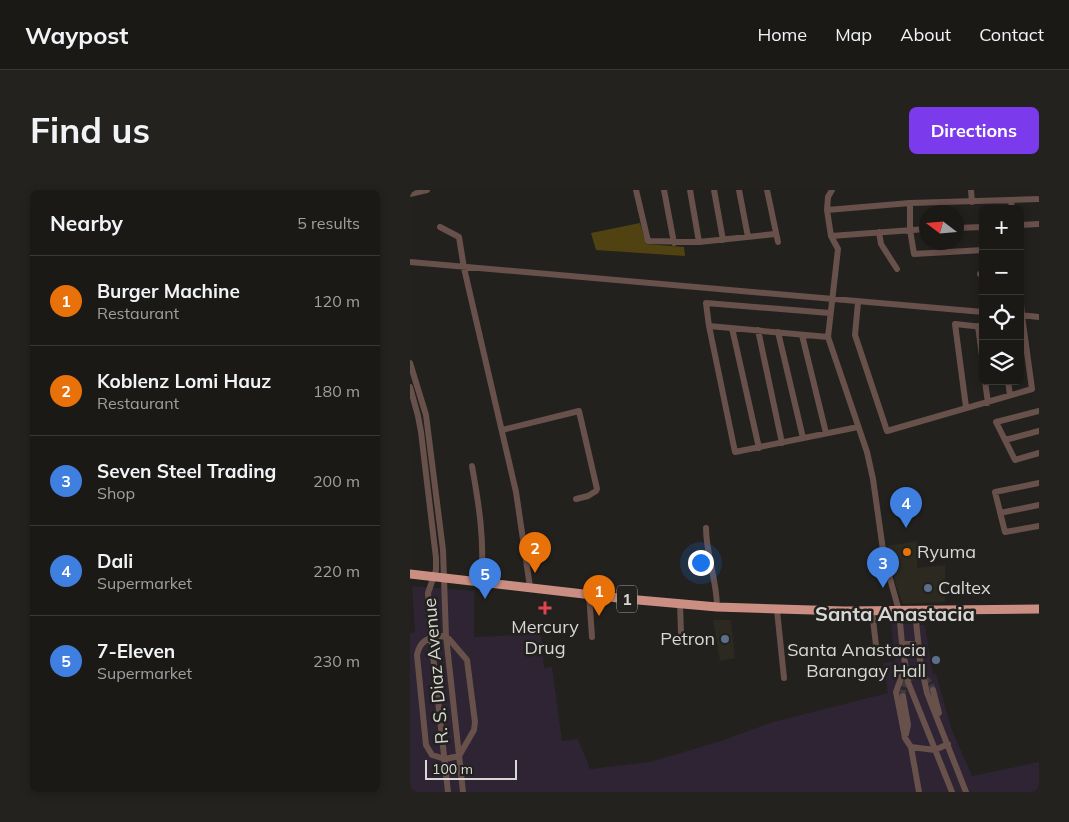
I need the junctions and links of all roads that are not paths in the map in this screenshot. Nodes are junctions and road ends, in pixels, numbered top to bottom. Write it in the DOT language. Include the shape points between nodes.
graph roads {
  1 [pos="427,190"];
  2 [pos="636,190"];
  3 [pos="664,190"];
  4 [pos="690,190"];
  5 [pos="714,190"];
  6 [pos="739,190"];
  7 [pos="767,190"];
  8 [pos="832,190"];
  9 [pos="971,190"];
  10 [pos="410,194"];
  11 [pos="1039,199"];
  12 [pos="1011,200"];
  13 [pos="972,202"];
  14 [pos="910,204"];
  15 [pos="1012,205"];
  16 [pos="827,210"];
  17 [pos="1039,224"];
  18 [pos="1024,225"];
  19 [pos="440,227"];
  20 [pos="979,227"];
  21 [pos="964,228"];
  22 [pos="919,229"];
  23 [pos="910,230"];
  24 [pos="879,232"];
  25 [pos="775,234"];
  26 [pos="831,236"];
  27 [pos="748,237"];
  28 [pos="723,240"];
  29 [pos="699,242"];
  30 [pos="778,242"];
  31 [pos="674,243"];
  32 [pos="979,250"];
  33 [pos="410,262"];
  34 [pos="464,268"];
  35 [pos="897,269"];
  36 [pos="832,300"];
  37 [pos="858,302"];
  38 [pos="979,312"];
  39 [pos="830,313"];
  40 [pos="1024,316"];
  41 [pos="1039,317"];
  42 [pos="709,326"];
  43 [pos="979,326"];
  44 [pos="732,328"];
  45 [pos="758,330"];
  46 [pos="778,332"];
  47 [pos="802,335"];
  48 [pos="828,337"];
  49 [pos="1024,340"];
  50 [pos="410,363"];
  51 [pos="986,385"];
  52 [pos="1009,385"];
  53 [pos="410,387"];
  54 [pos="1010,395"];
  55 [pos="988,403"];
  56 [pos="966,407"];
  57 [pos="1039,410"];
  58 [pos="858,426"];
  59 [pos="502,430"];
  60 [pos="1039,431"];
  61 [pos="826,433"];
  62 [pos="803,438"];
  63 [pos="1005,440"];
  64 [pos="782,443"];
  65 [pos="759,448"];
  66 [pos="1039,454"];
  67 [pos="472,466"];
  68 [pos="1039,483"];
  69 [pos="576,499"];
  70 [pos="1039,505"];
  71 [pos="1000,513"];
  72 [pos="1039,526"];
  73 [pos="706,528"];
  74 [pos="410,574"];
  75 [pos="434,577"];
  76 [pos="444,578"];
  77 [pos="481,582"];
  78 [pos="530,587"];
  79 [pos="589,594"];
  80 [pos="680,604"];
  81 [pos="717,607"];
  82 [pos="1039,609"];
  83 [pos="776,610"];
  84 [pos="872,611"];
  85 [pos="899,611"];
  86 [pos="915,611"];
  87 [pos="682,632"];
  88 [pos="446,636"];
  89 [pos="431,637"];
  90 [pos="592,638"];
  91 [pos="902,644"];
  92 [pos="918,644"];
  93 [pos="877,654"];
  94 [pos="905,666"];
  95 [pos="784,678"];
  96 [pos="933,690"];
  97 [pos="903,696"];
  98 [pos="942,729"];
  99 [pos="905,738"];
  100 [pos="948,744"];
  101 [pos="911,747"];
  102 [pos="935,750"];
  103 [pos="459,756"];
  104 [pos="445,759"];
  105 [pos="448,792"];
  106 [pos="462,792"];
  107 [pos="919,792"];
  108 [pos="952,792"];
  109 [pos="966,792"];
  1 -- 10 [label="street"];
  2 -- 31 [label="street" via="648,241"];
  3 -- 31 [label="street"];
  4 -- 29 [label="street"];
  5 -- 28 [label="street"];
  6 -- 27 [label="street"];
  7 -- 25 [label="street"];
  8 -- 16 [label="street"];
  9 -- 13 [label="street"];
  11 -- 12 [label="street"];
  12 -- 13 [label="street"];
  12 -- 15 [label="street"];
  13 -- 14 [label="street"];
  14 -- 16 [label="street"];
  14 -- 23 [label="street"];
  16 -- 26 [label="street"];
  17 -- 18 [label="street"];
  19 -- 34 [label="street" via="459,237"];
  20 -- 21 [label="street"];
  22 -- 23 [label="street"];
  23 -- 24 [label="street"];
  23 -- 32 [label="street" via="914,254"];
  24 -- 26 [label="street"];
  24 -- 35 [label="street" via="881,244"];
  25 -- 27 [label="street"];
  25 -- 30 [label="street"];
  26 -- 36 [label="street" via="838,249"];
  27 -- 28 [label="street"];
  28 -- 29 [label="street"];
  29 -- 31 [label="street"];
  33 -- 34 [label="street"];
  34 -- 36 [label="street"];
  34 -- 59 [label="street"];
  36 -- 37 [label="street"];
  36 -- 39 [label="street"];
  37 -- 38 [label="street"];
  37 -- 56 [label="street" via="855,335 886,431"];
  39 -- 42 [label="street" via="706,303"];
  39 -- 48 [label="street"];
  40 -- 41 [label="street"];
  42 -- 44 [label="street"];
  42 -- 65 [label="street" via="735,452"];
  43 -- 56 [label="street" via="955,324"];
  44 -- 45 [label="street"];
  44 -- 65 [label="street"];
  45 -- 46 [label="street"];
  45 -- 64 [label="street"];
  46 -- 47 [label="street"];
  46 -- 62 [label="street"];
  47 -- 48 [label="street"];
  47 -- 61 [label="street"];
  48 -- 58 [label="street"];
  49 -- 54 [label="street" via="1032,388"];
  50 -- 76 [label="street, R. S. Diaz Avenue" via="426,415"];
  51 -- 55 [label="street"];
  52 -- 54 [label="street"];
  53 -- 75 [label="street, R. S. Diaz Avenue" via="422,442 436,558"];
  54 -- 55 [label="street"];
  55 -- 56 [label="street"];
  57 -- 63 [label="street" via="996,422"];
  58 -- 61 [label="street"];
  58 -- 85 [label="street" via="873,479 884,557"];
  59 -- 69 [label="street" via="579,411 596,491"];
  59 -- 78 [label="street" via="518,504"];
  60 -- 63 [label="street"];
  61 -- 62 [label="street"];
  62 -- 64 [label="street"];
  63 -- 66 [label="street" via="1015,460"];
  64 -- 65 [label="street"];
  67 -- 77 [label="street" via="482,539"];
  68 -- 71 [label="street" via="995,492"];
  70 -- 71 [label="street"];
  71 -- 72 [label="street" via="1005,532"];
  73 -- 81 [label="street"];
  74 -- 75 [label="highway, 1"];
  75 -- 76 [label="highway, 1"];
  75 -- 89 [label="street, R. S. Diaz Avenue" via="428,593"];
  76 -- 77 [label="highway, 1"];
  76 -- 88 [label="street, R. S. Diaz Avenue"];
  77 -- 78 [label="highway, 1"];
  78 -- 79 [label="highway, 1"];
  79 -- 80 [label="highway, 1"];
  79 -- 90 [label="street"];
  80 -- 81 [label="highway, 1"];
  80 -- 87 [label="street"];
  81 -- 83 [label="highway, 1"];
  82 -- 86 [label="highway, 1"];
  83 -- 84 [label="highway, 1"];
  83 -- 95 [label="street"];
  84 -- 85 [label="highway, 1"];
  84 -- 93 [label="street"];
  85 -- 86 [label="highway, 1"];
  85 -- 91 [label="street"];
  86 -- 92 [label="street"];
  88 -- 89 [label="street"];
  88 -- 103 [label="street, R. S. Diaz Avenue"];
  88 -- 103 [label="street" via="468,660 476,722"];
  89 -- 104 [label="street, R. S. Diaz Avenue"];
  89 -- 104 [label="street" via="421,644 418,655 426,740 429,752"];
  91 -- 92 [label="street"];
  91 -- 94 [label="street"];
  92 -- 98 [label="street" via="928,693"];
  94 -- 99 [label="street" via="896,692"];
  94 -- 102 [label="street" via="908,682"];
  96 -- 98 [label="street"];
  97 -- 99 [label="street" via="908,725"];
  98 -- 100 [label="street"];
  99 -- 101 [label="street"];
  100 -- 102 [label="street"];
  100 -- 109 [label="street"];
  101 -- 102 [label="street"];
  101 -- 107 [label="street"];
  102 -- 108 [label="street"];
  103 -- 104 [label="street"];
  103 -- 106 [label="street, R. S. Diaz Avenue"];
  104 -- 105 [label="street, R. S. Diaz Avenue"];
}
